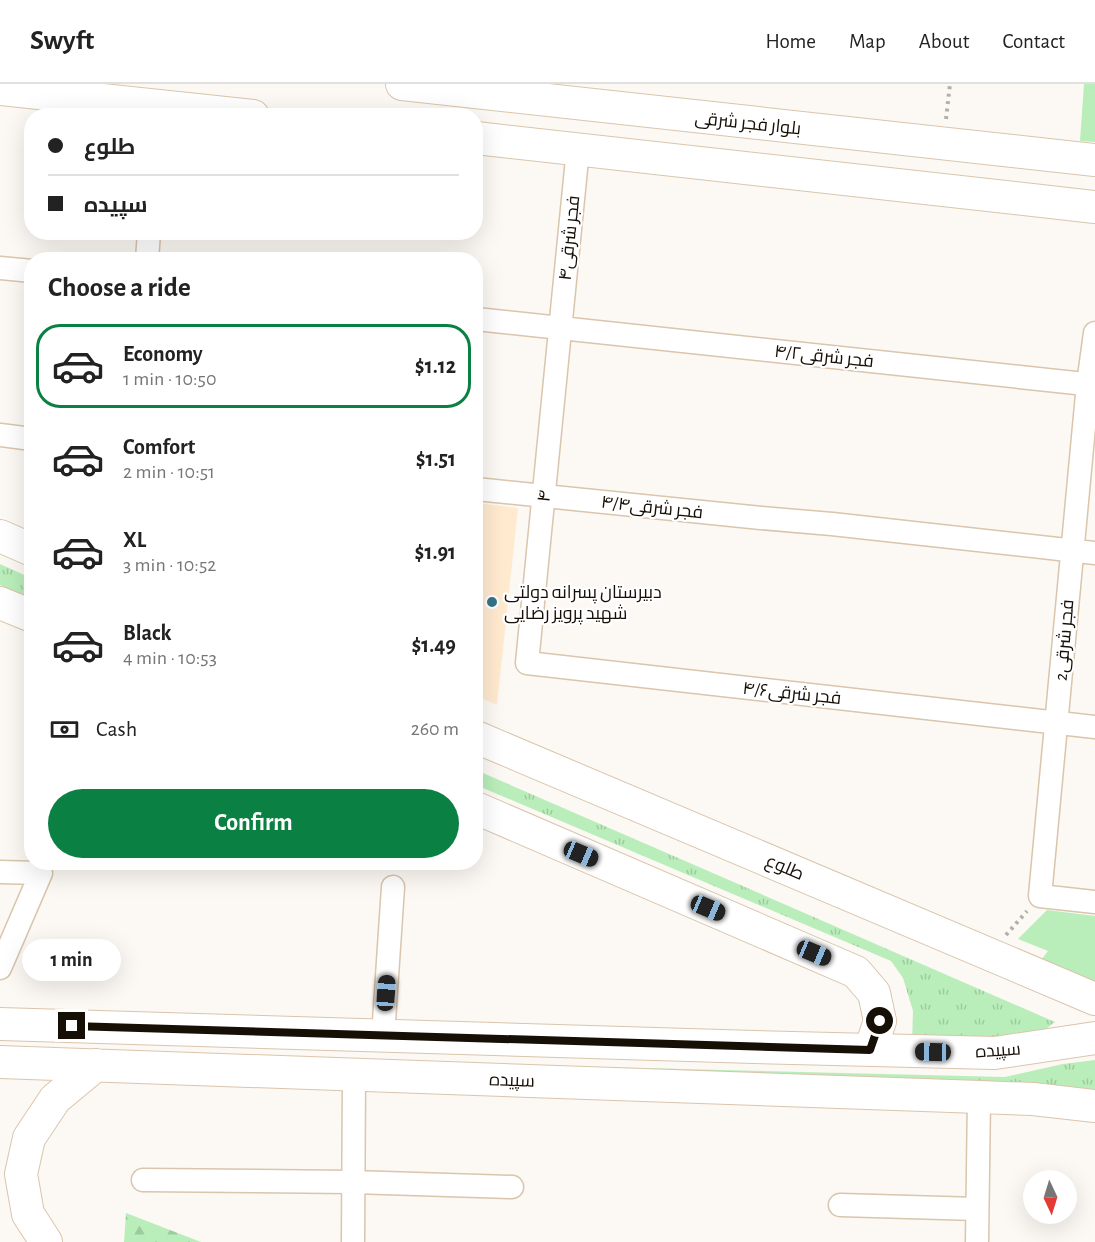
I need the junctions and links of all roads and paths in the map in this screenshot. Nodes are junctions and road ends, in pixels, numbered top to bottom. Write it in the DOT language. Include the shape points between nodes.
graph roads {
  1 [pos="402,84"];
  2 [pos="950,84"];
  3 [pos="0,89"];
  4 [pos="585,94"];
  5 [pos="139,108"];
  6 [pos="895,138"];
  7 [pos="483,139"];
  8 [pos="944,144"];
  9 [pos="578,149"];
  10 [pos="1095,160"];
  11 [pos="891,183"];
  12 [pos="1095,207"];
  13 [pos="0,268"];
  14 [pos="24,270"];
  15 [pos="483,320"];
  16 [pos="560,328"];
  17 [pos="1095,333"];
  18 [pos="1092,385"];
  19 [pos="0,435"];
  20 [pos="24,438"];
  21 [pos="483,490"];
  22 [pos="544,496"];
  23 [pos="0,536"];
  24 [pos="24,546"];
  25 [pos="1084,551"];
  26 [pos="0,603"];
  27 [pos="24,613"];
  28 [pos="527,663"];
  29 [pos="1057,723"];
  30 [pos="1095,727"];
  31 [pos="483,740"];
  32 [pos="483,811"];
  33 [pos="0,872"];
  34 [pos="393,887"];
  35 [pos="1040,896"];
  36 [pos="1095,902"];
  37 [pos="990,954"];
  38 [pos="0,968"];
  39 [pos="1095,999"];
  40 [pos="0,1024"];
  41 [pos="383,1036"];
  42 [pos="1095,1038"];
  43 [pos="870,1050"];
  44 [pos="0,1062"];
  45 [pos="96,1065"];
  46 [pos="354,1075"];
  47 [pos="980,1097"];
  48 [pos="1095,1106"];
  49 [pos="143,1180"];
  50 [pos="353,1182"];
  51 [pos="512,1187"];
  52 [pos="840,1205"];
  53 [pos="978,1209"];
  54 [pos="46,1242"];
  55 [pos="353,1242"];
  56 [pos="977,1242"];
  1 -- 4 [label="main road, بلوار فجر شرقی"];
  2 -- 8 [label="path"];
  3 -- 5 [label="main road"];
  4 -- 6 [label="main road, بلوار فجر شرقی"];
  6 -- 8 [label="main road, بلوار فجر شرقی"];
  6 -- 11 [label="main road"];
  7 -- 9 [label="main road"];
  8 -- 10 [label="main road, بلوار فجر شرقی"];
  9 -- 11 [label="main road"];
  9 -- 16 [label="street, فجر شرقی۴"];
  11 -- 12 [label="main road"];
  13 -- 14 [label="street"];
  15 -- 16 [label="street, فجر شرقی۴/۲"];
  16 -- 18 [label="street, فجر شرقی۴/۲"];
  16 -- 22 [label="street, ۴"];
  17 -- 18 [label="street, 2فجر شرقی"];
  18 -- 25 [label="street, 2فجر شرقی"];
  19 -- 20 [label="street"];
  21 -- 22 [label="street, فجر شرقی۴/۴"];
  22 -- 25 [label="street, فجر شرقی۴/۴"];
  22 -- 28 [label="street, ۴"];
  23 -- 24 [label="main road"];
  25 -- 29 [label="street, 2فجر شرقی"];
  26 -- 27 [label="main road"];
  28 -- 29 [label="street, فجر شرقی۴/۶"];
  29 -- 30 [label="street, فجر شرقی۴/۶"];
  29 -- 35 [label="street, 2فجر شرقی"];
  31 -- 37 [label="main road, طلوع"];
  32 -- 43 [label="main road" via="856,972 874,993 880,1021"];
  33 -- 38 [label="street" via="41,873"];
  34 -- 41 [label="street"];
  35 -- 36 [label="street"];
  35 -- 37 [label="path"];
  37 -- 39 [label="main road, طلوع"];
  40 -- 41 [label="main road, سپیده"];
  41 -- 43 [label="main road, سپیده"];
  42 -- 43 [label="main road, سپیده" via="995,1053"];
  44 -- 45 [label="main road, سپیده"];
  45 -- 46 [label="main road, سپیده"];
  45 -- 54 [label="main road" via="55,1099 29,1138 21,1174 28,1214"];
  46 -- 47 [label="main road, سپیده"];
  46 -- 50 [label="street"];
  47 -- 48 [label="main road, سپیده"];
  47 -- 53 [label="street"];
  49 -- 50 [label="street"];
  50 -- 51 [label="street"];
  50 -- 55 [label="street"];
  52 -- 53 [label="street"];
  53 -- 56 [label="street"];
}
